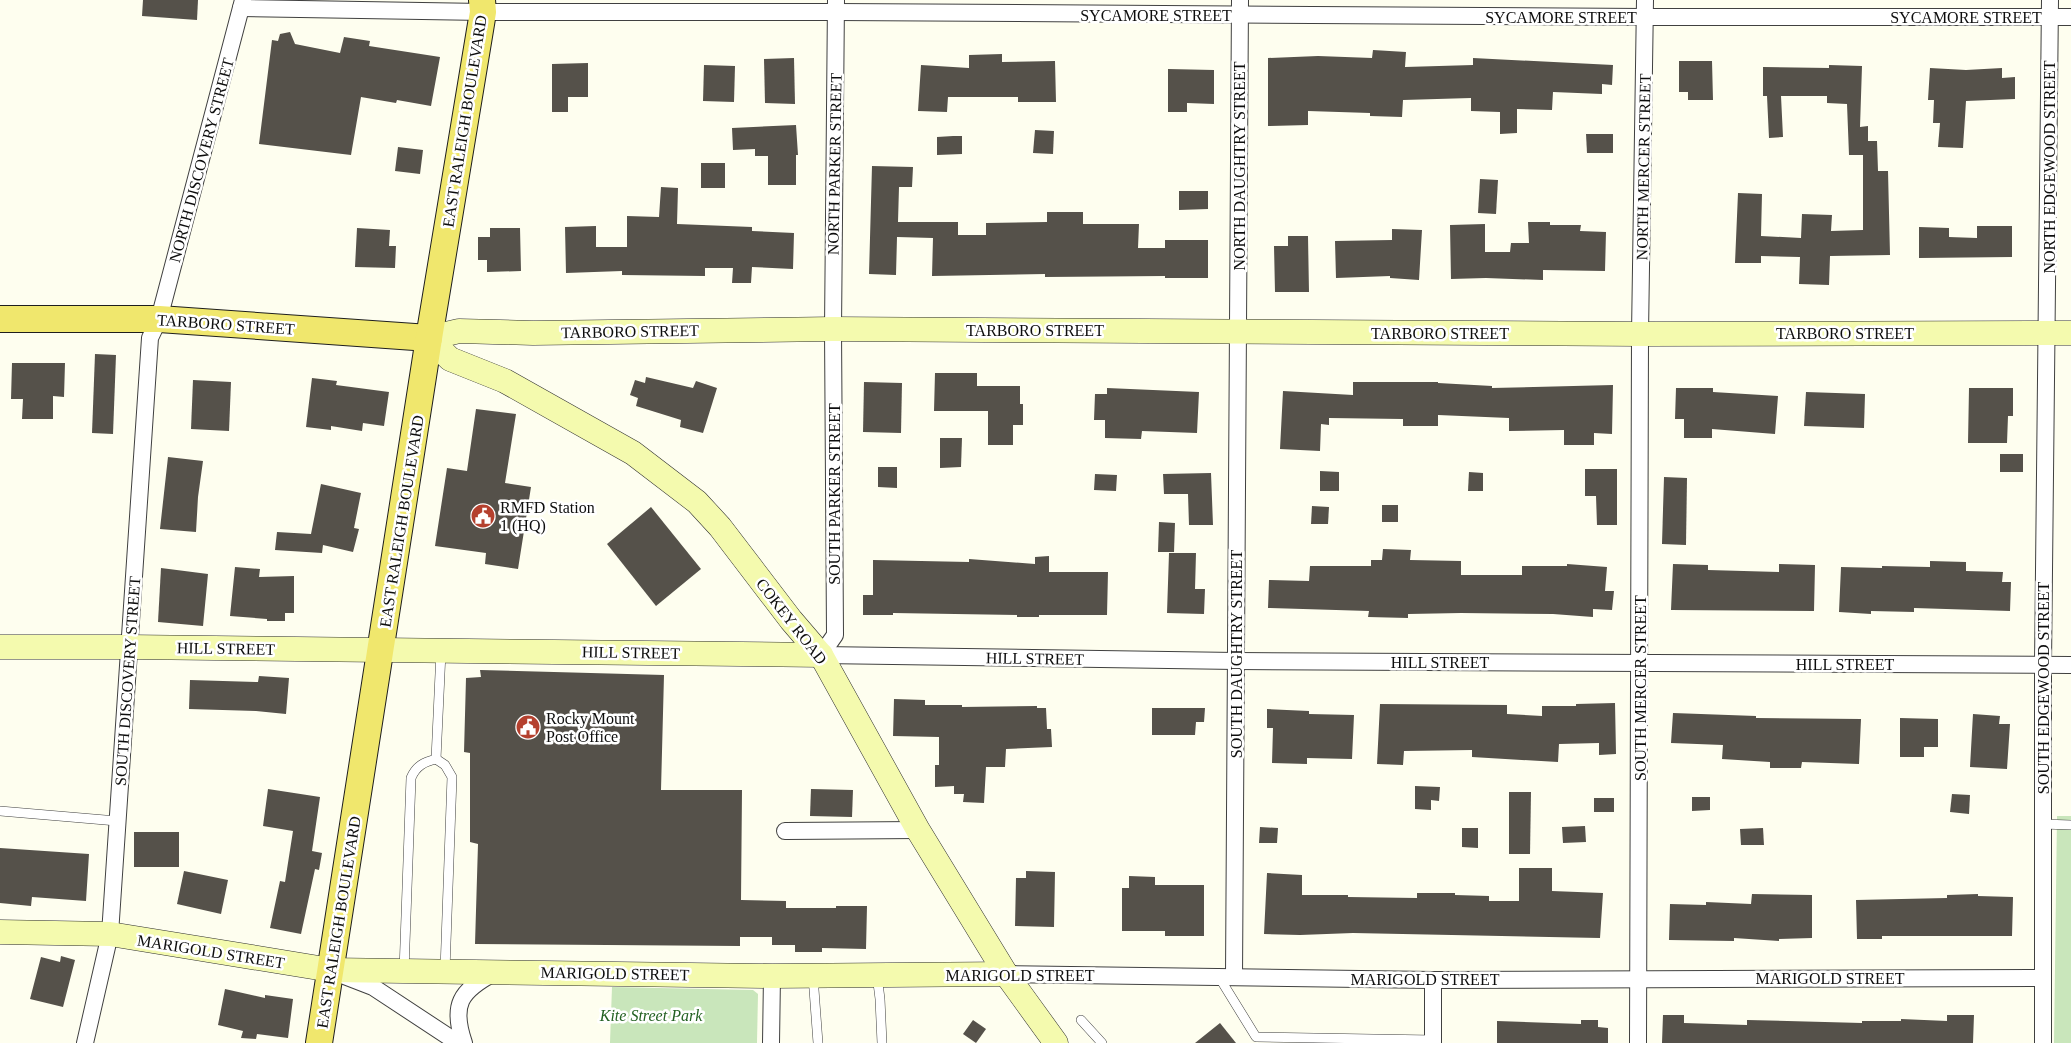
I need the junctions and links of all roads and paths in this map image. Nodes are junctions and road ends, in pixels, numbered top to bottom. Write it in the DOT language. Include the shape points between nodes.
graph roads {
  1 [pos="1645,0"];
  2 [pos="2050,0"];
  3 [pos="242,4"];
  4 [pos="482,6"];
  5 [pos="836,6"];
  6 [pos="1240,8"];
  7 [pos="2050,16"];
  8 [pos="1645,17"];
  9 [pos="2071,17"];
  10 [pos="0,318"];
  11 [pos="159,319"];
  12 [pos="833,329"];
  13 [pos="1238,331"];
  14 [pos="2048,333"];
  15 [pos="2071,333"];
  16 [pos="1640,334"];
  17 [pos="429,338"];
  18 [pos="0,647"];
  19 [pos="129,647"];
  20 [pos="382,649"];
  21 [pos="441,650"];
  22 [pos="821,655"];
  23 [pos="1236,661"];
  24 [pos="1640,662"];
  25 [pos="2043,665"];
  26 [pos="2071,666"];
  27 [pos="436,759"];
  28 [pos="0,811"];
  29 [pos="117,821"];
  30 [pos="2042,824"];
  31 [pos="2071,825"];
  32 [pos="918,830"];
  33 [pos="785,831"];
  34 [pos="0,932"];
  35 [pos="110,934"];
  36 [pos="331,970"];
  37 [pos="404,971"];
  38 [pos="444,971"];
  39 [pos="498,971"];
  40 [pos="1006,974"];
  41 [pos="877,975"];
  42 [pos="772,976"];
  43 [pos="813,976"];
  44 [pos="1227,977"];
  45 [pos="1638,978"];
  46 [pos="2042,978"];
  47 [pos="1433,980"];
  48 [pos="1081,1020"];
  49 [pos="1259,1040"];
  50 [pos="1433,1041"];
  51 [pos="85,1043"];
  52 [pos="319,1043"];
  53 [pos="458,1043"];
  54 [pos="464,1043"];
  55 [pos="771,1043"];
  56 [pos="818,1043"];
  57 [pos="882,1043"];
  58 [pos="1056,1043"];
  59 [pos="1102,1043"];
  60 [pos="1638,1043"];
  61 [pos="2043,1043"];
  1 -- 8 [label="street, NORTH MERCER STREET"];
  2 -- 7 [label="street, NORTH EDGEWOOD STREET"];
  3 -- 4 [label="street, SYCAMORE STREET"];
  3 -- 11 [label="street, NORTH DISCOVERY STREET"];
  4 -- 5 [label="street, SYCAMORE STREET"];
  4 -- 17 [label="main road, EAST RALEIGH BOULEVARD"];
  5 -- 6 [label="street, SYCAMORE STREET"];
  5 -- 12 [label="street, NORTH PARKER STREET"];
  6 -- 8 [label="street, SYCAMORE STREET"];
  6 -- 13 [label="street, NORTH DAUGHTRY STREET"];
  7 -- 8 [label="street, SYCAMORE STREET"];
  7 -- 9 [label="street, SYCAMORE STREET"];
  7 -- 14 [label="street, NORTH EDGEWOOD STREET"];
  8 -- 16 [label="street, NORTH MERCER STREET"];
  10 -- 11 [label="main road, TARBORO STREET"];
  11 -- 17 [label="main road, TARBORO STREET"];
  11 -- 19 [label="street, SOUTH DISCOVERY STREET" via="150,338"];
  12 -- 13 [label="street, TARBORO STREET"];
  12 -- 17 [label="street, TARBORO STREET" via="533,333 459,330"];
  12 -- 22 [label="street, SOUTH PARKER STREET" via="835,635"];
  13 -- 16 [label="street, TARBORO STREET"];
  13 -- 23 [label="street, SOUTH DAUGHTRY STREET"];
  14 -- 15 [label="street, TARBORO STREET"];
  14 -- 16 [label="street, TARBORO STREET"];
  14 -- 25 [label="street, SOUTH EDGEWOOD STREET"];
  16 -- 24 [label="street, SOUTH MERCER STREET"];
  17 -- 20 [label="main road, EAST RALEIGH BOULEVARD"];
  17 -- 22 [label="street, COKEY ROAD" via="450,359 505,381 633,453 697,502"];
  18 -- 19 [label="street, HILL STREET"];
  19 -- 20 [label="street, HILL STREET"];
  19 -- 29 [label="street, SOUTH DISCOVERY STREET"];
  20 -- 21 [label="street, HILL STREET"];
  20 -- 36 [label="main road, EAST RALEIGH BOULEVARD"];
  21 -- 22 [label="street, HILL STREET"];
  21 -- 27 [label="lane"];
  22 -- 23 [label="street, HILL STREET"];
  22 -- 32 [label="street, COKEY ROAD"];
  23 -- 24 [label="street, HILL STREET"];
  23 -- 44 [label="street, SOUTH DAUGHTRY STREET"];
  24 -- 25 [label="street, HILL STREET"];
  24 -- 45 [label="street, SOUTH MERCER STREET"];
  25 -- 26 [label="street, HILL STREET"];
  25 -- 30 [label="street, SOUTH EDGEWOOD STREET"];
  27 -- 37 [label="lane" via="420,765 411,778"];
  27 -- 38 [label="lane" via="445,765 452,777"];
  28 -- 29 [label="lane"];
  29 -- 35 [label="street, SOUTH DISCOVERY STREET"];
  30 -- 31 [label="lane"];
  30 -- 46 [label="street, SOUTH EDGEWOOD STREET"];
  32 -- 33 [label="street"];
  32 -- 40 [label="street, COKEY ROAD"];
  34 -- 35 [label="street, MARIGOLD STREET"];
  35 -- 36 [label="street, MARIGOLD STREET"];
  35 -- 51 [label="street, SOUTH DISCOVERY STREET"];
  36 -- 37 [label="street, MARIGOLD STREET"];
  36 -- 52 [label="main road, EAST RALEIGH BOULEVARD"];
  36 -- 53 [label="street" via="373,987"];
  37 -- 38 [label="street, MARIGOLD STREET"];
  38 -- 39 [label="street, MARIGOLD STREET"];
  39 -- 42 [label="street, MARIGOLD STREET"];
  39 -- 54 [label="street" via="472,986 459,1005 458,1019"];
  40 -- 41 [label="street, MARIGOLD STREET"];
  40 -- 44 [label="street, MARIGOLD STREET"];
  40 -- 58 [label="street, COKEY ROAD"];
  41 -- 43 [label="street, MARIGOLD STREET"];
  41 -- 57 [label="lane"];
  42 -- 43 [label="street, MARIGOLD STREET"];
  42 -- 55 [label="street"];
  43 -- 56 [label="lane"];
  44 -- 47 [label="street, MARIGOLD STREET"];
  44 -- 49 [label="lane"];
  45 -- 46 [label="street, MARIGOLD STREET"];
  45 -- 47 [label="street, MARIGOLD STREET"];
  45 -- 60 [label="street, SOUTH MERCER STREET"];
  46 -- 61 [label="street, SOUTH EDGEWOOD STREET"];
  47 -- 50 [label="street"];
  48 -- 59 [label="lane"];
  49 -- 50 [label="lane"];
}
